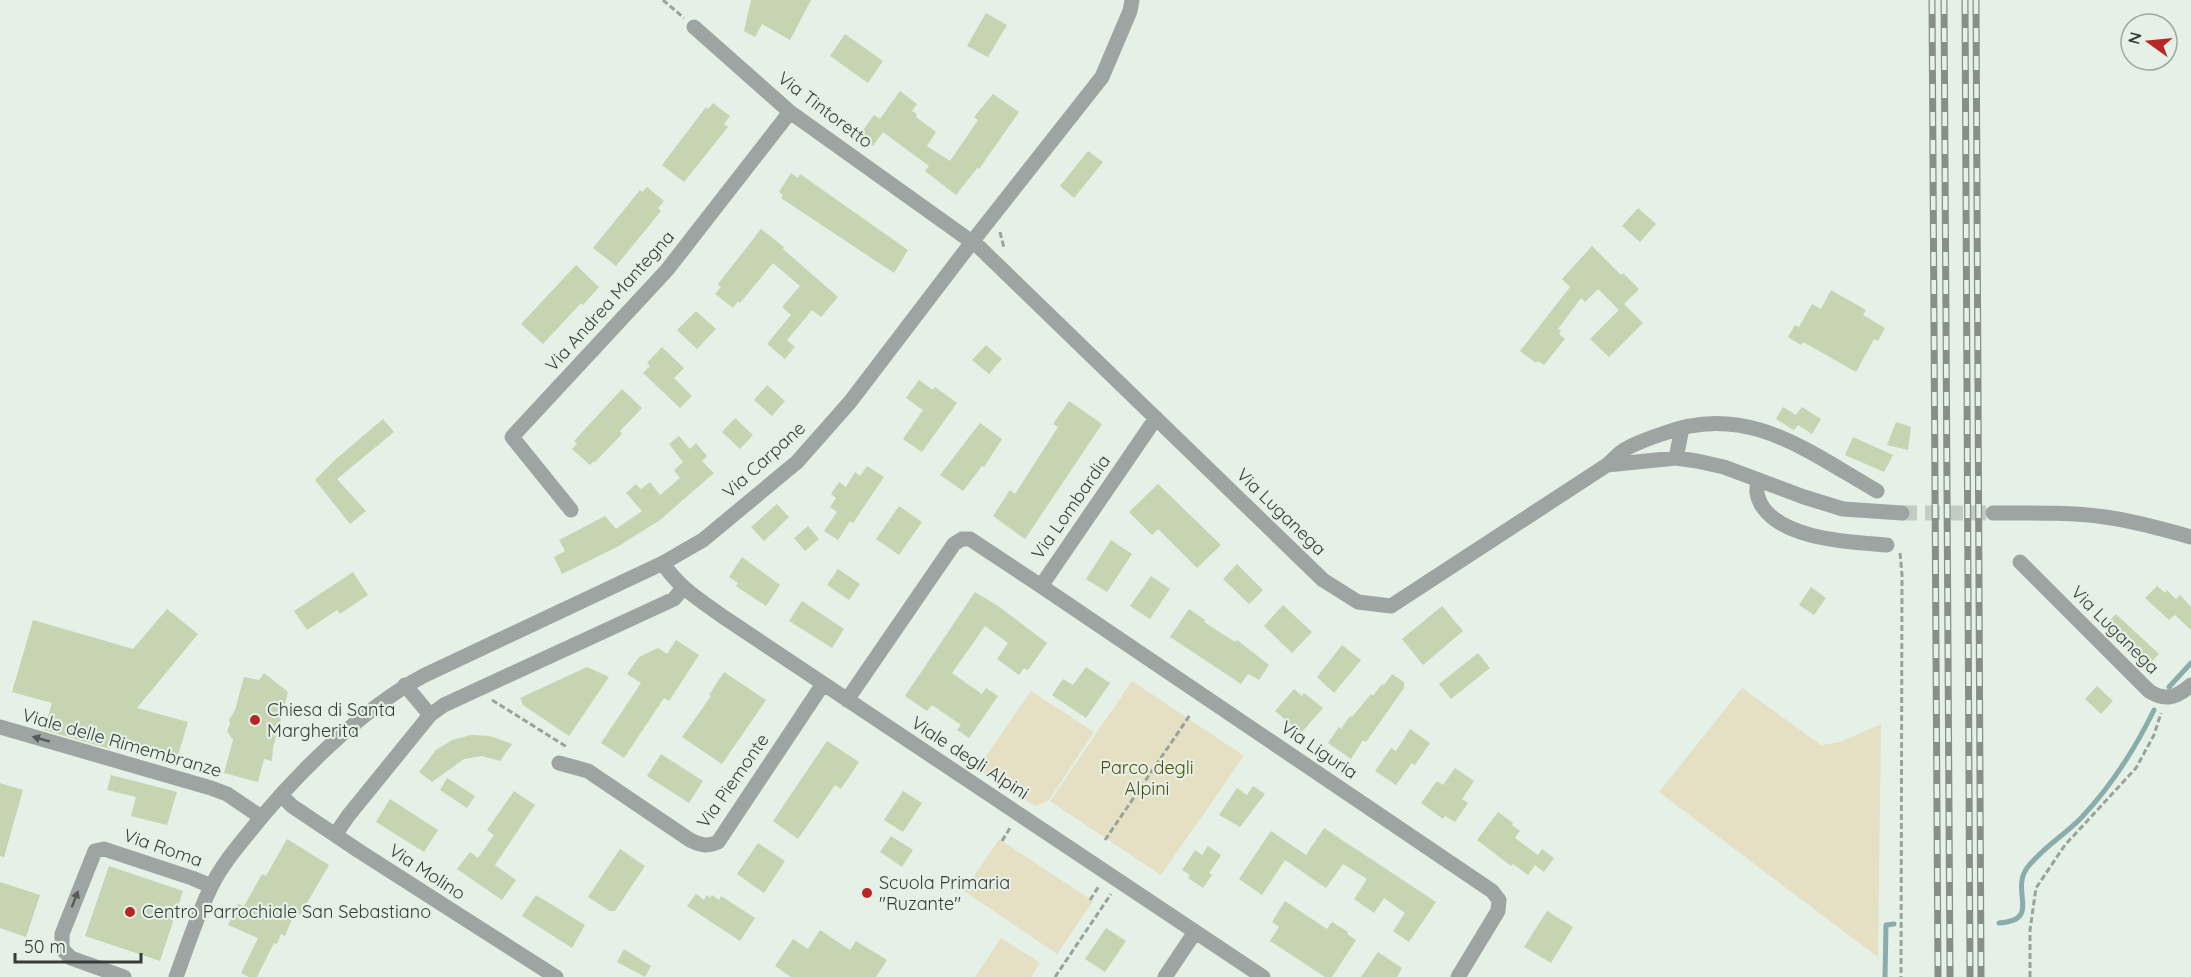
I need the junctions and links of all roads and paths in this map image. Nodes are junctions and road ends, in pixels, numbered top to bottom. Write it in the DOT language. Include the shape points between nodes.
graph roads {
  1 [pos="663,0"];
  2 [pos="1132,0"];
  3 [pos="694,27"];
  4 [pos="790,112"];
  5 [pos="1002,224"];
  6 [pos="972,242"];
  7 [pos="1010,256"];
  8 [pos="1156,418"];
  9 [pos="1682,428"];
  10 [pos="1656,436"];
  11 [pos="1676,458"];
  12 [pos="1656,459"];
  13 [pos="1607,465"];
  14 [pos="1759,480"];
  15 [pos="1877,491"];
  16 [pos="571,510"];
  17 [pos="1902,513"];
  18 [pos="1993,513"];
  19 [pos="2191,537"];
  20 [pos="1887,545"];
  21 [pos="2020,562"];
  22 [pos="663,563"];
  23 [pos="1041,585"];
  24 [pos="683,588"];
  25 [pos="824,684"];
  26 [pos="405,685"];
  27 [pos="2191,685"];
  28 [pos="486,696"];
  29 [pos="2166,698"];
  30 [pos="847,700"];
  31 [pos="430,715"];
  32 [pos="1190,715"];
  33 [pos="0,728"];
  34 [pos="559,763"];
  35 [pos="280,795"];
  36 [pos="261,817"];
  37 [pos="1012,825"];
  38 [pos="335,835"];
  39 [pos="1105,840"];
  40 [pos="1002,841"];
  41 [pos="1101,884"];
  42 [pos="211,886"];
  43 [pos="1112,892"];
  44 [pos="1090,900"];
  45 [pos="1195,932"];
  46 [pos="124,977"];
  47 [pos="176,977"];
  48 [pos="556,977"];
  49 [pos="1055,977"];
  50 [pos="1165,977"];
  51 [pos="1263,977"];
  52 [pos="1458,977"];
  53 [pos="1901,977"];
  54 [pos="2030,977"];
  1 -- 3 [label="path"];
  2 -- 6 [label="street, Via Carpane" via="1102,77"];
  3 -- 4 [label="street, Via Tintoretto"];
  4 -- 6 [label="street, Via Tintoretto"];
  4 -- 16 [label="street, Via Andrea Mantegna" via="668,270 512,437"];
  5 -- 7 [label="path" via="999,235"];
  6 -- 8 [label="street, Via Luganega"];
  6 -- 22 [label="street, Via Carpane" via="850,402 796,462 703,540"];
  8 -- 13 [label="street, Via Luganega" via="1323,579 1358,602 1391,606"];
  8 -- 23 [label="street, Via Lombardia"];
  9 -- 10 [label="street, Via Luganega"];
  9 -- 11 [label="street"];
  9 -- 15 [label="street, Via Luganega" via="1726,422 1752,426 1793,443"];
  10 -- 12 [label="street"];
  10 -- 13 [label="street, Via Luganega" via="1624,450"];
  11 -- 12 [label="street, Via Luganega"];
  11 -- 14 [label="street, Via Luganega" via="1724,467"];
  12 -- 13 [label="street, Via Luganega"];
  14 -- 17 [label="street, Via Luganega" via="1843,508"];
  14 -- 20 [label="street" via="1759,501 1769,516 1785,526 1838,540"];
  18 -- 19 [label="street" via="2104,517"];
  20 -- 53 [label="path" via="1899,549 1902,575"];
  21 -- 29 [label="street, Via Luganega" via="2149,691"];
  22 -- 24 [label="street, Viale degli Alpini"];
  22 -- 26 [label="street, Via Carpane"];
  23 -- 30 [label="street, Via Lombardia" via="970,539 962,539 954,544"];
  23 -- 52 [label="street, Via Liguria" via="1492,891 1499,900 1498,911"];
  24 -- 25 [label="street, Viale degli Alpini"];
  24 -- 31 [label="street" via="674,599 444,705"];
  25 -- 30 [label="street, Viale degli Alpini"];
  25 -- 34 [label="street, Via Piemonte" via="718,842 711,845 690,840 588,771"];
  26 -- 31 [label="street"];
  26 -- 35 [label="street, Via Carpane" via="359,721"];
  27 -- 29 [label="street, Via Luganega"];
  28 -- 34 [label="path" via="567,747"];
  29 -- 54 [label="path" via="2154,735 2136,768 2065,846 2036,888 2030,930"];
  30 -- 45 [label="street, Viale degli Alpini"];
  31 -- 38 [label="street"];
  32 -- 39 [label="path"];
  36 -- 33 [label="street, Viale delle Rimembranze, one-way" via="211,788"];
  35 -- 36 [label="street, Via Roma"];
  35 -- 38 [label="street, Via Molino"];
  36 -- 42 [label="street, Via Roma"];
  37 -- 40 [label="path"];
  38 -- 48 [label="street, Via Molino"];
  41 -- 44 [label="path"];
  46 -- 42 [label="street, Via Roma, one-way" via="71,958 62,949 62,933 95,851 104,849"];
  42 -- 47 [label="street, Via Roma"];
  43 -- 49 [label="path"];
  45 -- 50 [label="street"];
  45 -- 51 [label="street, Viale degli Alpini"];
}
